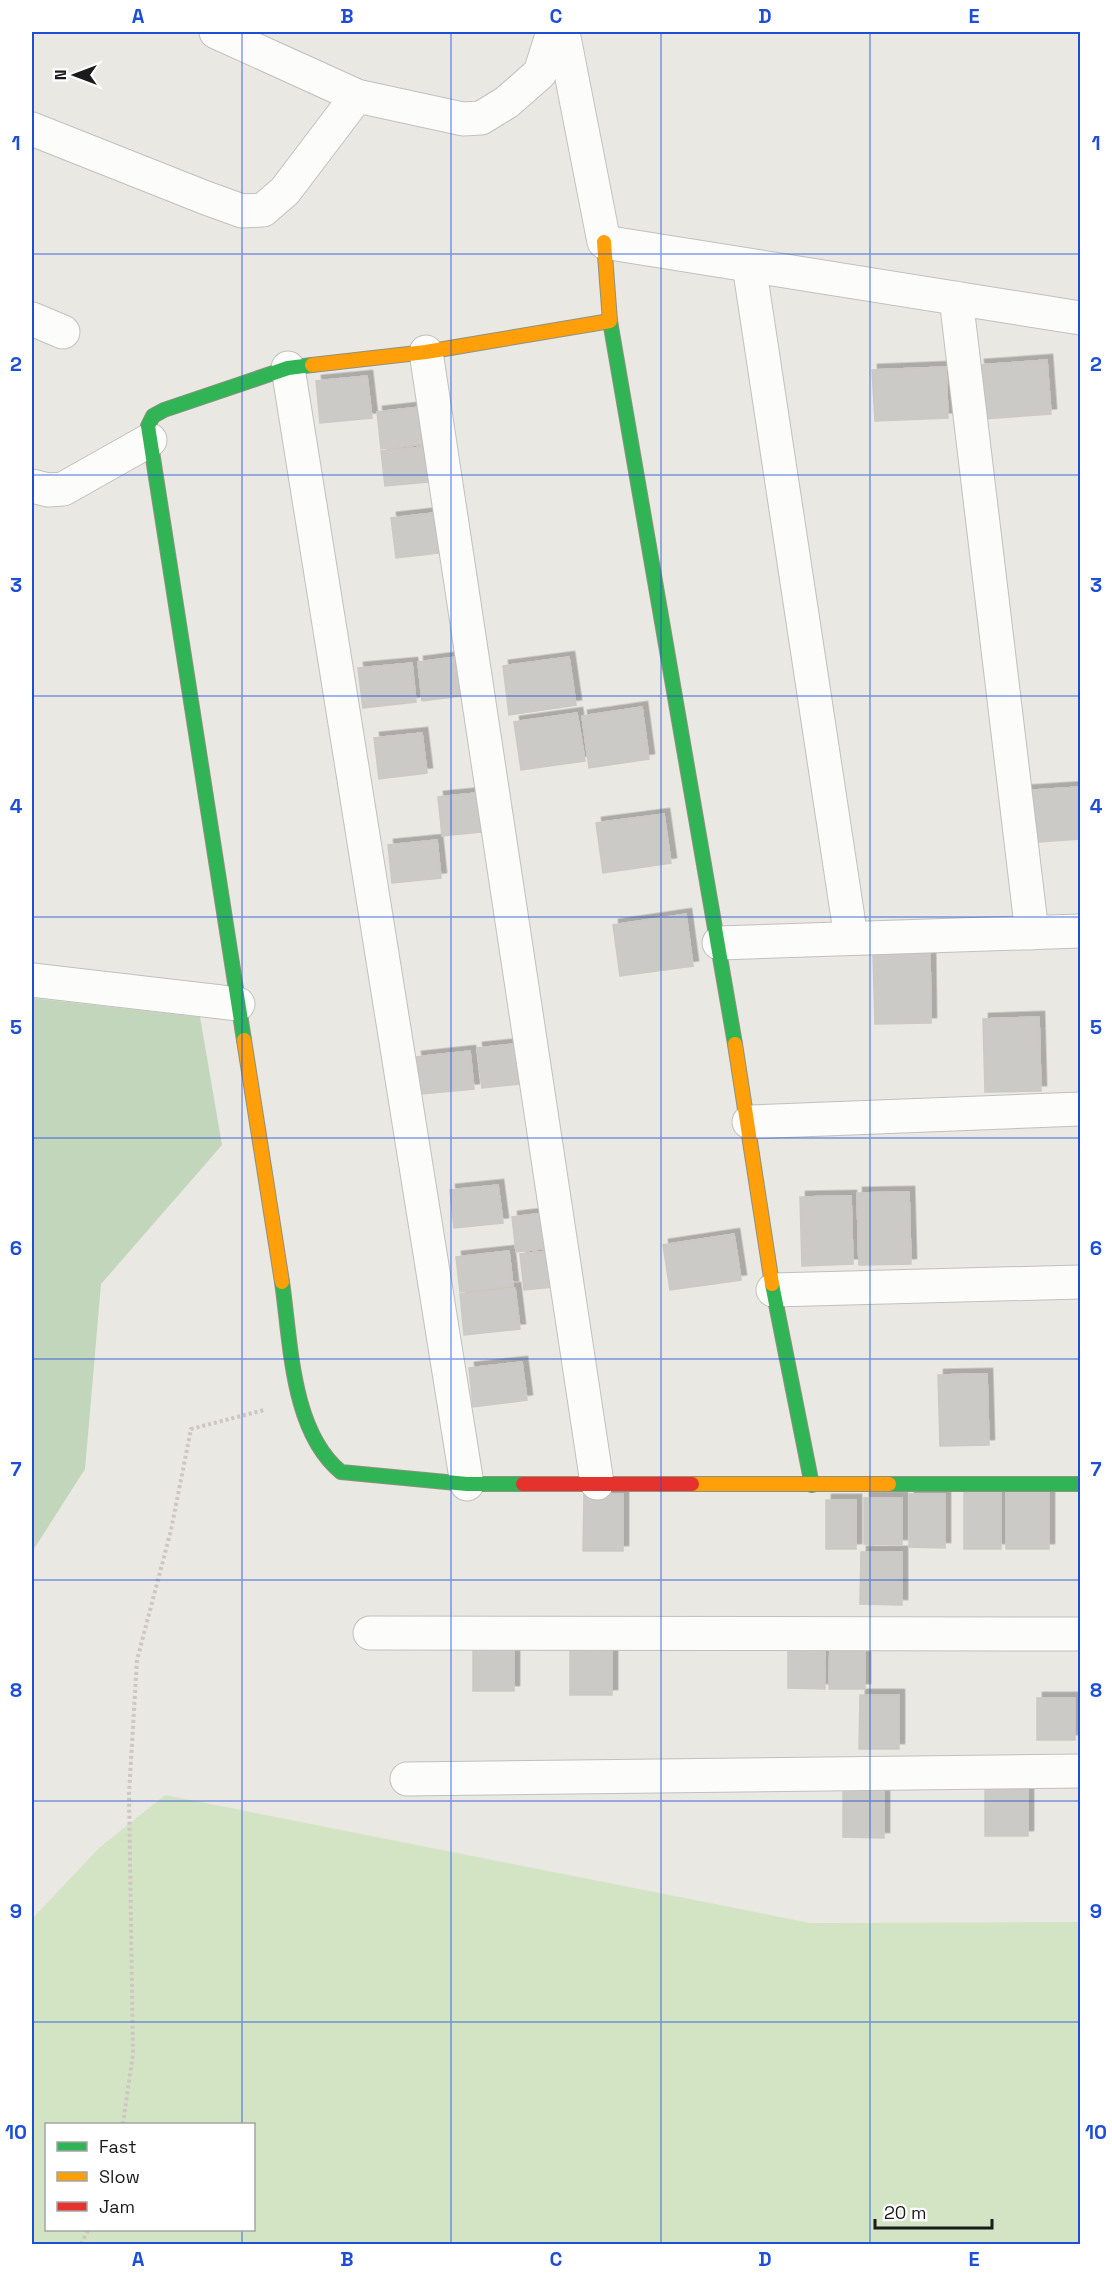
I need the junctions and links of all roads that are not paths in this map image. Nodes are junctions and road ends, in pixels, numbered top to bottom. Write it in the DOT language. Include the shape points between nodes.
graph roads {
  1 [pos="216,32"];
  2 [pos="553,32"];
  3 [pos="563,32"];
  4 [pos="357,96"];
  5 [pos="32,129"];
  6 [pos="604,242"];
  7 [pos="749,265"];
  8 [pos="956,298"];
  9 [pos="1080,318"];
  10 [pos="32,319"];
  11 [pos="610,321"];
  12 [pos="63,332"];
  13 [pos="426,352"];
  14 [pos="288,368"];
  15 [pos="150,440"];
  16 [pos="32,486"];
  17 [pos="1080,931"];
  18 [pos="1032,933"];
  19 [pos="850,938"];
  20 [pos="719,943"];
  21 [pos="32,980"];
  22 [pos="238,1004"];
  23 [pos="1080,1109"];
  24 [pos="749,1122"];
  25 [pos="1080,1282"];
  26 [pos="773,1290"];
  27 [pos="597,1483"];
  28 [pos="467,1484"];
  29 [pos="1080,1484"];
  30 [pos="812,1485"];
  31 [pos="370,1634"];
  32 [pos="1080,1634"];
  33 [pos="1080,1771"];
  34 [pos="407,1779"];
  1 -- 4 [label="street"];
  2 -- 4 [label="street" via="540,72 507,102 481,118 463,119"];
  3 -- 6 [label="street"];
  4 -- 5 [label="street" via="285,191 263,210 242,211"];
  6 -- 7 [label="street"];
  6 -- 11 [label="street"];
  7 -- 8 [label="street"];
  7 -- 19 [label="street"];
  8 -- 9 [label="street"];
  8 -- 18 [label="street"];
  10 -- 12 [label="street"];
  11 -- 13 [label="street"];
  11 -- 20 [label="street"];
  13 -- 14 [label="street"];
  13 -- 27 [label="street"];
  14 -- 15 [label="street" via="164,410 153,416 148,426"];
  14 -- 28 [label="street"];
  15 -- 16 [label="street" via="63,489"];
  15 -- 22 [label="street"];
  17 -- 18 [label="street"];
  18 -- 19 [label="street"];
  19 -- 20 [label="street"];
  20 -- 24 [label="street"];
  21 -- 22 [label="street"];
  22 -- 28 [label="street" via="300,1401 315,1445 340,1472"];
  23 -- 24 [label="street"];
  24 -- 26 [label="street"];
  25 -- 26 [label="street"];
  26 -- 30 [label="street"];
  27 -- 28 [label="street"];
  27 -- 30 [label="street"];
  29 -- 30 [label="street"];
  31 -- 32 [label="street"];
  33 -- 34 [label="street"];
}
